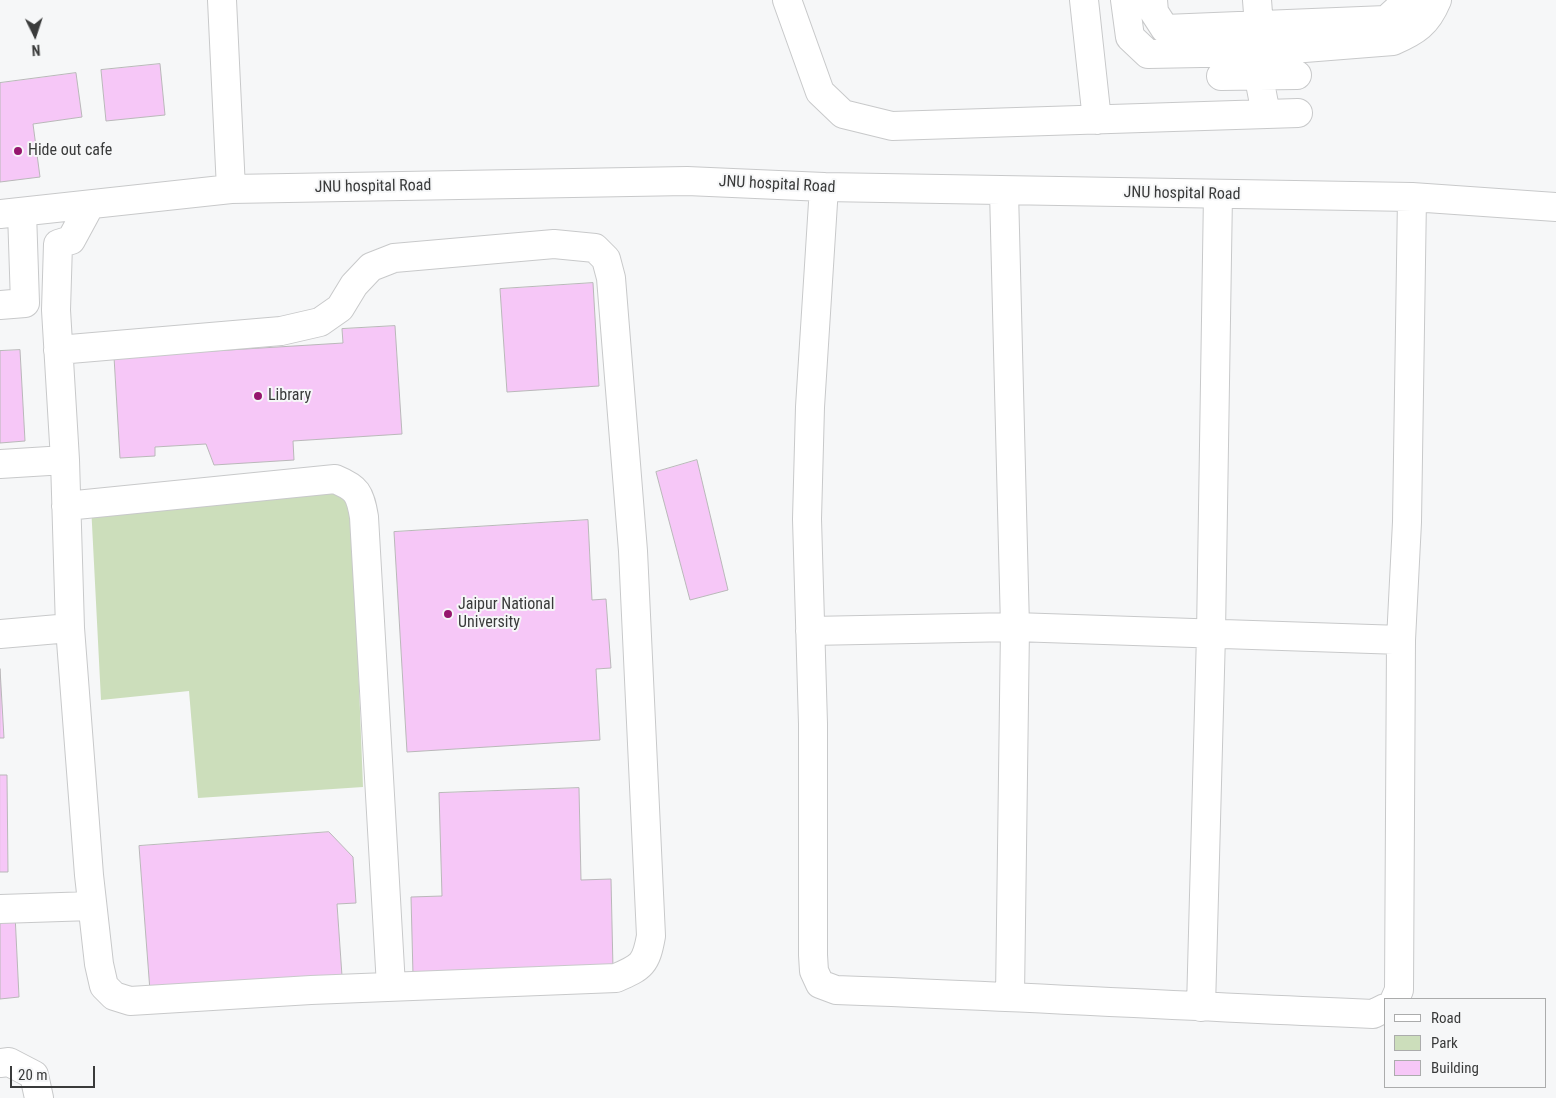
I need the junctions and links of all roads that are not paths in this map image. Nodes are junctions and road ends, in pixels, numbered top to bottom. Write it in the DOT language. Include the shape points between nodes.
graph roads {
  1 [pos="222,0"];
  2 [pos="787,0"];
  3 [pos="1084,0"];
  4 [pos="1125,0"];
  5 [pos="1153,0"];
  6 [pos="1408,0"];
  7 [pos="1437,0"];
  8 [pos="1258,13"];
  9 [pos="1256,64"];
  10 [pos="1297,75"];
  11 [pos="1221,76"];
  12 [pos="1298,113"];
  13 [pos="1266,114"];
  14 [pos="1097,120"];
  15 [pos="824,187"];
  16 [pos="231,189"];
  17 [pos="1004,191"];
  18 [pos="1218,194"];
  19 [pos="1412,197"];
  20 [pos="90,205"];
  21 [pos="1556,207"];
  22 [pos="11,213"];
  23 [pos="0,305"];
  24 [pos="58,350"];
  25 [pos="65,460"];
  26 [pos="0,464"];
  27 [pos="66,506"];
  28 [pos="1015,627"];
  29 [pos="70,628"];
  30 [pos="810,631"];
  31 [pos="0,634"];
  32 [pos="1211,634"];
  33 [pos="1401,640"];
  34 [pos="92,906"];
  35 [pos="0,909"];
  36 [pos="391,986"];
  37 [pos="1010,996"];
  38 [pos="1395,998"];
  39 [pos="1201,1007"];
  40 [pos="1384,1008"];
  41 [pos="0,1063"];
  42 [pos="39,1098"];
  1 -- 16 [label="street"];
  2 -- 14 [label="street" via="820,92 844,114 892,126"];
  3 -- 14 [label="street"];
  4 -- 9 [label="street" via="1130,37 1148,54"];
  5 -- 8 [label="street" via="1154,12 1165,29"];
  6 -- 8 [label="street" via="1386,20"];
  7 -- 9 [label="street" via="1430,16 1414,32 1393,41"];
  9 -- 10 [label="street"];
  9 -- 11 [label="street"];
  9 -- 13 [label="street"];
  12 -- 13 [label="street"];
  13 -- 14 [label="street"];
  15 -- 16 [label="street, JNU hospital Road" via="687,180"];
  15 -- 17 [label="street, JNU hospital Road"];
  15 -- 30 [label="street" via="810,407 807,519"];
  16 -- 20 [label="street, JNU hospital Road"];
  17 -- 18 [label="street, JNU hospital Road"];
  17 -- 28 [label="street"];
  18 -- 19 [label="street, JNU hospital Road"];
  18 -- 32 [label="street"];
  19 -- 21 [label="street, JNU hospital Road"];
  19 -- 33 [label="street" via="1407,522"];
  20 -- 22 [label="street, JNU hospital Road"];
  20 -- 24 [label="street" via="71,240 58,244"];
  22 -- 23 [label="street" via="25,304"];
  24 -- 25 [label="street"];
  24 -- 36 [label="street" via="280,331 320,322 340,308 354,285 371,268 394,258 554,244 595,248 606,259 611,278 633,552 651,936 647,958 636,970 616,978"];
  25 -- 26 [label="street"];
  25 -- 27 [label="street"];
  27 -- 29 [label="street"];
  27 -- 36 [label="street" via="335,479 351,486 361,497"];
  28 -- 30 [label="street"];
  28 -- 32 [label="street"];
  28 -- 37 [label="street"];
  29 -- 31 [label="street"];
  29 -- 34 [label="street"];
  30 -- 37 [label="street" via="814,772 813,955 814,971 820,984 836,990"];
  32 -- 33 [label="street"];
  32 -- 39 [label="street"];
  33 -- 38 [label="street" via="1399,990"];
  34 -- 35 [label="street"];
  34 -- 36 [label="street" via="104,986 114,996 130,1001"];
  37 -- 39 [label="street"];
  39 -- 40 [label="street" via="1373,1014"];
  41 -- 42 [label="street" via="9,1062 34,1075"];
}
